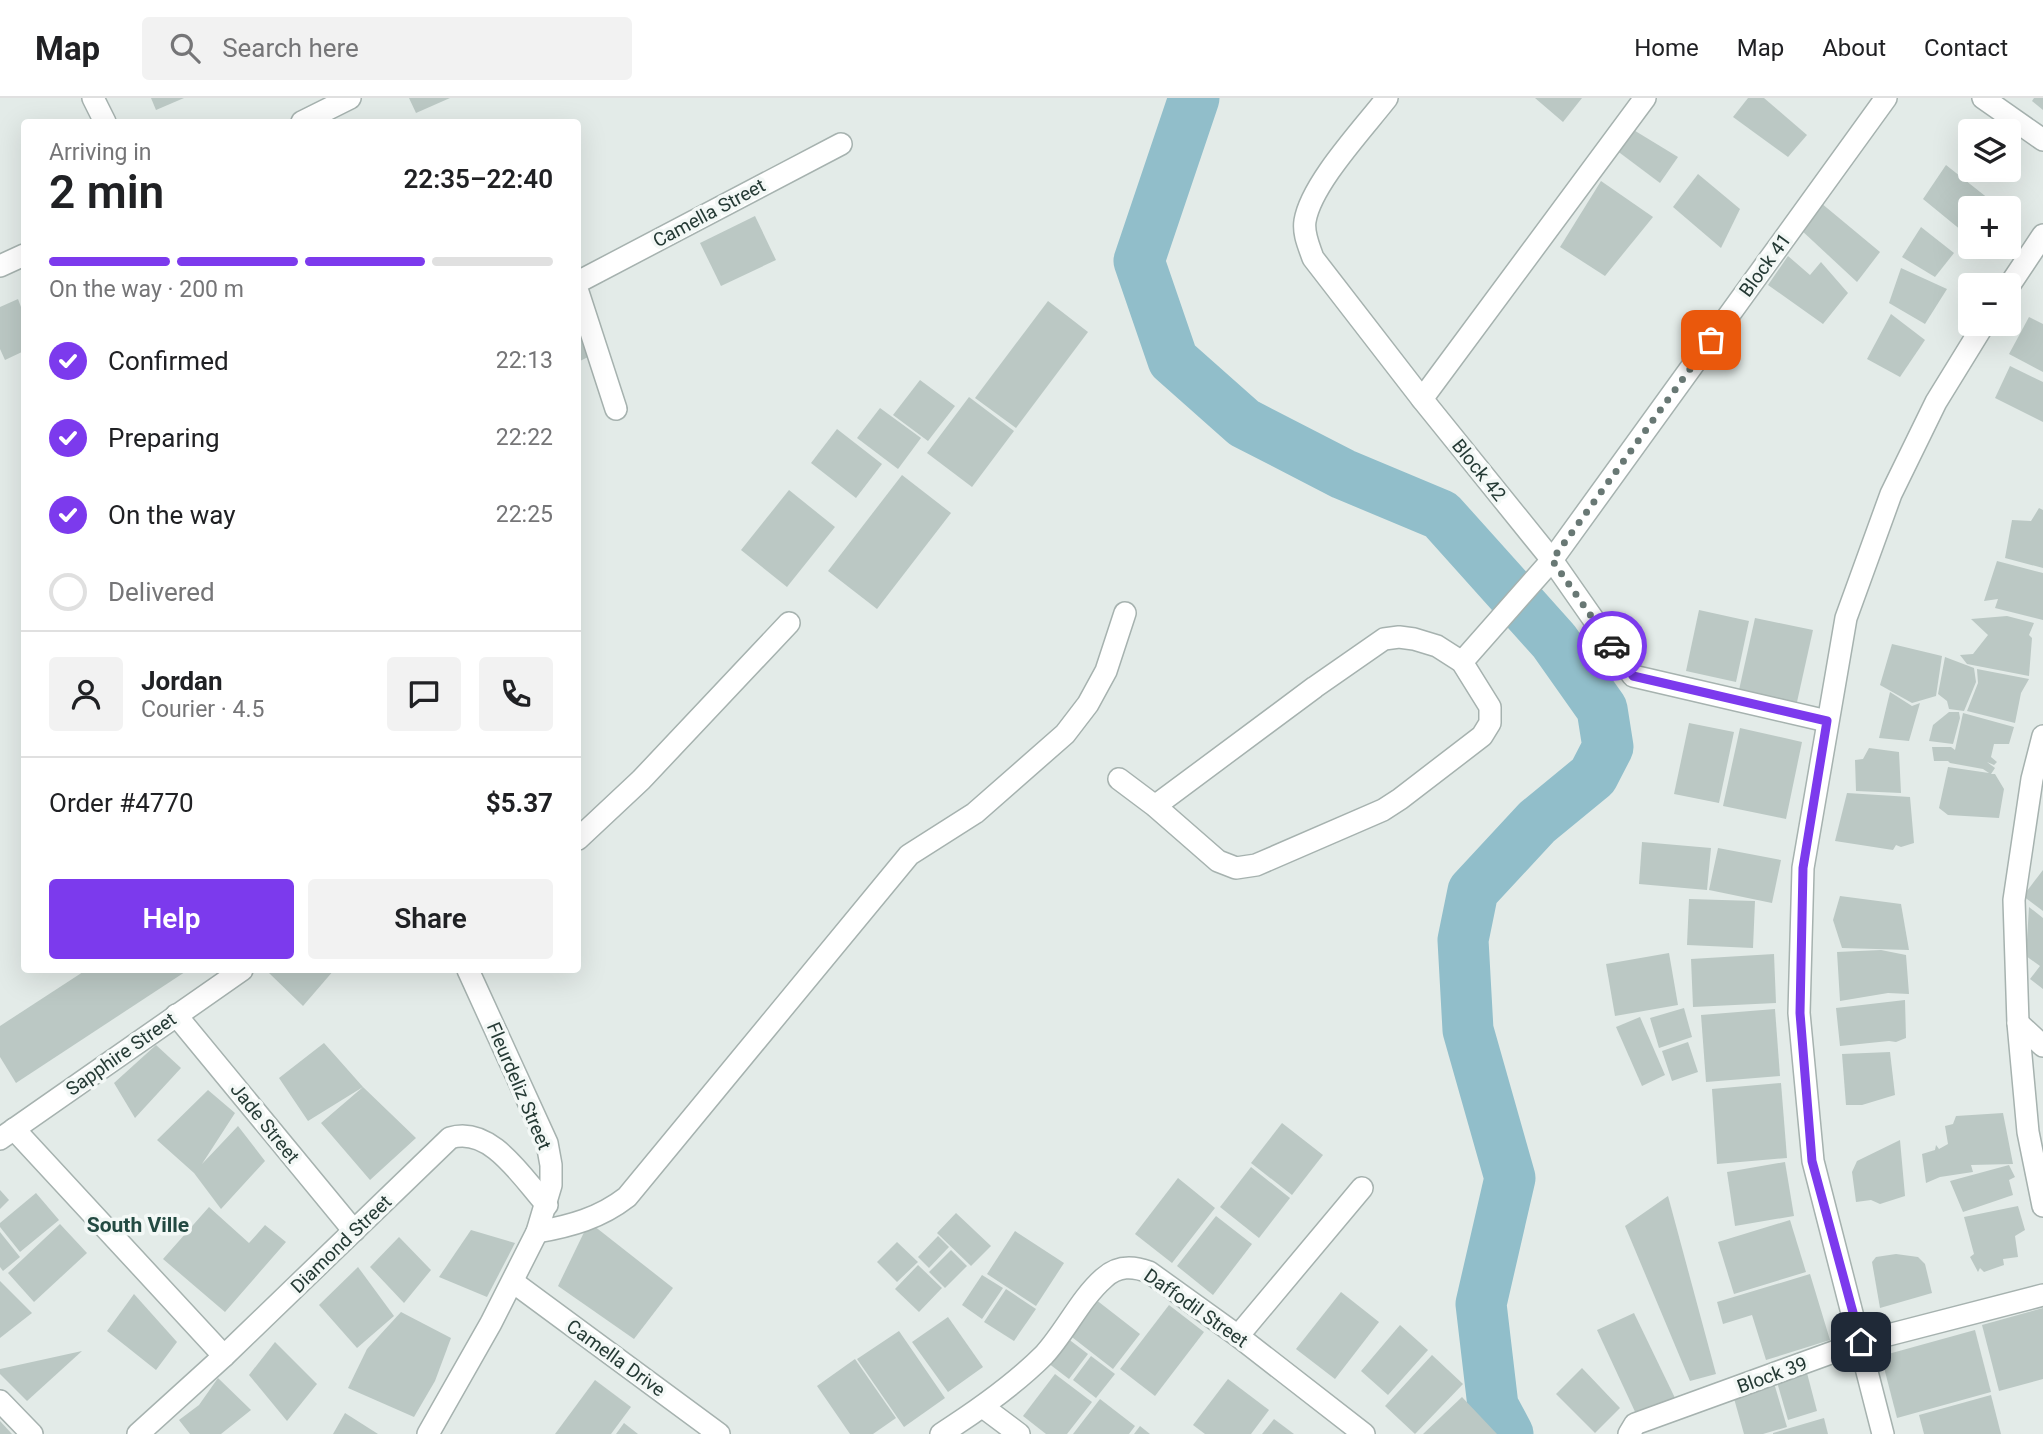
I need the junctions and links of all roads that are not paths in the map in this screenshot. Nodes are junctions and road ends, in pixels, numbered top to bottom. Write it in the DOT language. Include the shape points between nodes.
graph roads {
  1 [pos="93,98"];
  2 [pos="1387,98"];
  3 [pos="1645,98"];
  4 [pos="1886,98"];
  5 [pos="1983,98"];
  6 [pos="347,99"];
  7 [pos="104,119"];
  8 [pos="308,119"];
  9 [pos="2043,140"];
  10 [pos="841,144"];
  11 [pos="2043,235"];
  12 [pos="21,256"];
  13 [pos="0,266"];
  14 [pos="2018,273"];
  15 [pos="581,280"];
  16 [pos="581,301"];
  17 [pos="1977,336"];
  18 [pos="1422,399"];
  19 [pos="616,409"];
  20 [pos="1552,560"];
  21 [pos="1125,613"];
  22 [pos="789,623"];
  23 [pos="1462,662"];
  24 [pos="1827,721"];
  25 [pos="2043,736"];
  26 [pos="1119,779"];
  27 [pos="2038,783"];
  28 [pos="1154,806"];
  29 [pos="581,836"];
  30 [pos="238,973"];
  31 [pos="469,973"];
  32 [pos="176,1014"];
  33 [pos="2018,1023"];
  34 [pos="2043,1046"];
  35 [pos="7,1134"];
  36 [pos="1362,1188"];
  37 [pos="547,1205"];
  38 [pos="2043,1206"];
  39 [pos="354,1231"];
  40 [pos="537,1232"];
  41 [pos="513,1282"];
  42 [pos="2043,1296"];
  43 [pos="1237,1336"];
  44 [pos="1861,1342"];
  45 [pos="224,1356"];
  46 [pos="0,1401"];
  47 [pos="983,1407"];
  48 [pos="32,1434"];
  49 [pos="138,1434"];
  50 [pos="428,1434"];
  51 [pos="719,1434"];
  52 [pos="940,1434"];
  53 [pos="1019,1434"];
  54 [pos="1364,1434"];
  55 [pos="1629,1434"];
  56 [pos="1883,1434"];
  1 -- 7 [label="street"];
  2 -- 18 [label="street, Block 42" via="1324,180 1305,222 1306,239 1313,258"];
  3 -- 18 [label="street"];
  4 -- 20 [label="street, Block 41"];
  5 -- 9 [label="street"];
  6 -- 8 [label="street"];
  10 -- 15 [label="street, Camella Street"];
  11 -- 14 [label="street"];
  12 -- 13 [label="street"];
  16 -- 19 [label="street"];
  17 -- 24 [label="street" via="1936,402 1891,494 1846,618"];
  18 -- 20 [label="street, Block 42"];
  20 -- 23 [label="street, Block 41"];
  20 -- 24 [label="street, Block 42" via="1633,676"];
  21 -- 40 [label="street" via="1105,671 1065,734 975,813 909,855 627,1197 588,1220"];
  22 -- 29 [label="street" via="641,780"];
  23 -- 28 [label="street" via="1437,646 1414,639 1384,639"];
  23 -- 28 [label="street" via="1490,707 1490,723 1482,736 1383,810 1256,865 1236,867 1218,860"];
  24 -- 44 [label="street" via="1803,868 1800,1013 1812,1161"];
  25 -- 27 [label="street"];
  26 -- 28 [label="street"];
  27 -- 33 [label="street" via="2014,900"];
  30 -- 32 [label="street, Sapphire Street"];
  31 -- 37 [label="street, Fleurdeliz Street" via="547,1143 551,1165"];
  32 -- 35 [label="street, Sapphire Street"];
  32 -- 39 [label="street, Jade Street"];
  33 -- 34 [label="street"];
  33 -- 38 [label="street" via="2028,1132"];
  35 -- 45 [label="street"];
  36 -- 43 [label="street"];
  37 -- 39 [label="street, Diamond Street" via="492,1146 463,1134 450,1138"];
  37 -- 40 [label="street, Fleurdeliz Street"];
  39 -- 45 [label="street, Diamond Street"];
  40 -- 41 [label="street, Fleurdeliz Street"];
  41 -- 50 [label="street, Fleurdeliz Street"];
  41 -- 51 [label="street, Camella Drive"];
  42 -- 44 [label="street, Block 39"];
  43 -- 47 [label="street, Daffodil Street" via="1149,1272 1120,1268 1104,1277 1045,1353"];
  43 -- 54 [label="street, Daffodil Street"];
  44 -- 55 [label="street, Block 39" via="1635,1424"];
  44 -- 56 [label="street"];
  45 -- 49 [label="street, Diamond Street"];
  46 -- 48 [label="street"];
  47 -- 52 [label="street, Daffodil Street"];
  47 -- 53 [label="street"];
}
